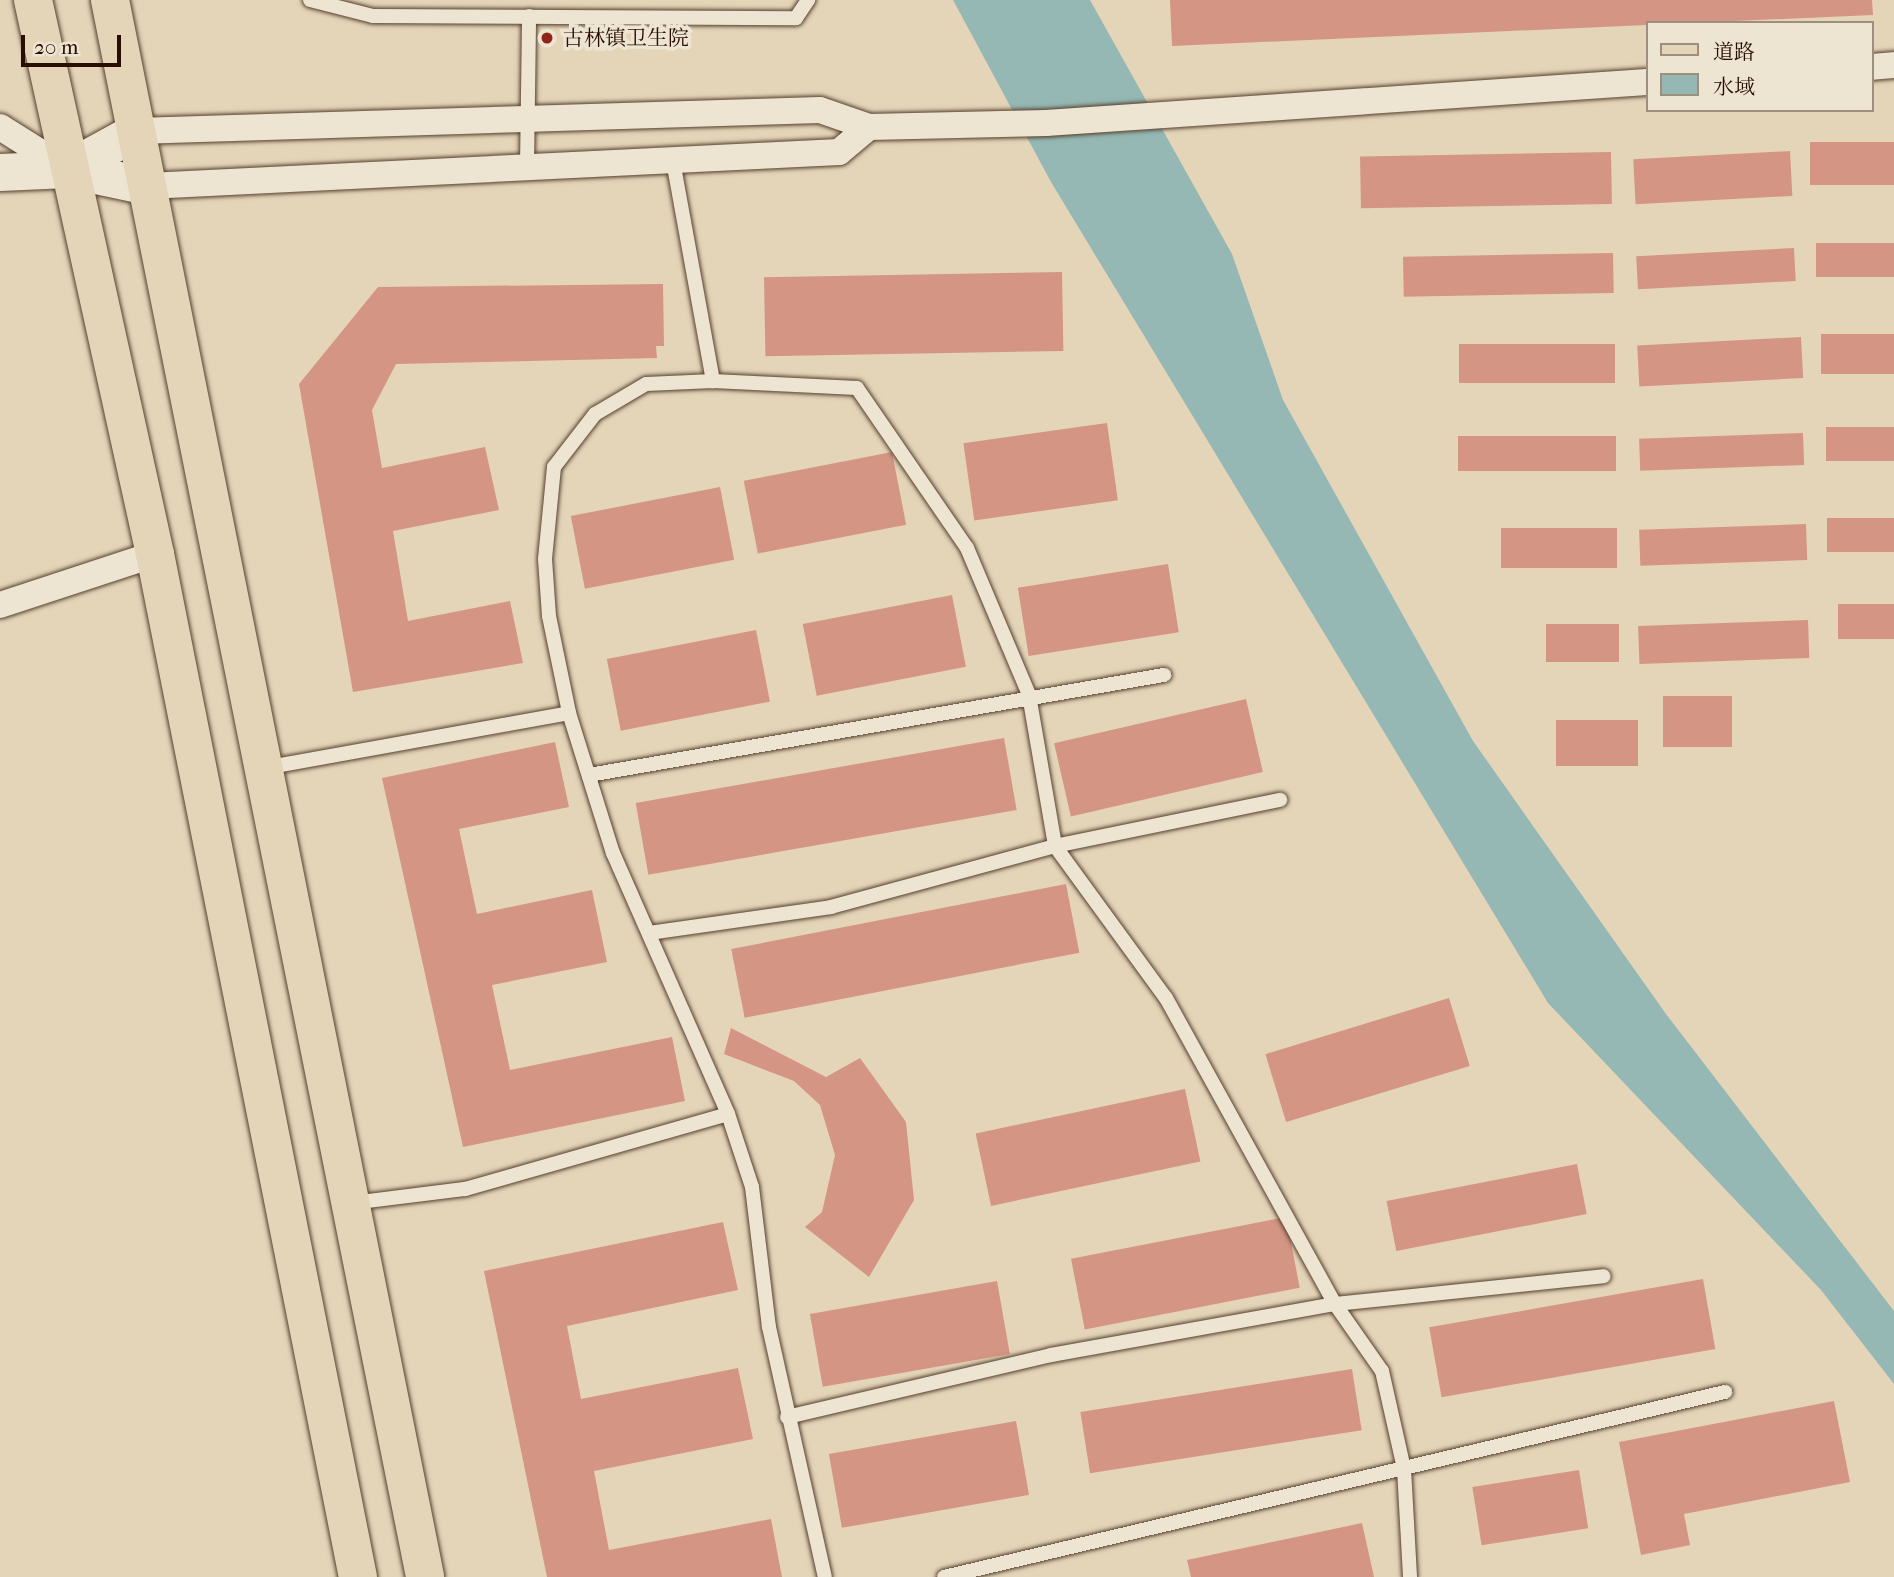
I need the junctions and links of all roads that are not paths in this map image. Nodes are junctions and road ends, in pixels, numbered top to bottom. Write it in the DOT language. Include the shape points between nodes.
graph roads {
  1 [pos="33,0"];
  2 [pos="110,0"];
  3 [pos="310,0"];
  4 [pos="808,0"];
  5 [pos="529,16"];
  6 [pos="1894,65"];
  7 [pos="1873,66"];
  8 [pos="1646,82"];
  9 [pos="527,119"];
  10 [pos="0,127"];
  11 [pos="869,127"];
  12 [pos="136,131"];
  13 [pos="673,161"];
  14 [pos="527,166"];
  15 [pos="67,169"];
  16 [pos="0,172"];
  17 [pos="148,186"];
  18 [pos="713,381"];
  19 [pos="155,554"];
  20 [pos="0,605"];
  21 [pos="1164,675"];
  22 [pos="1029,695"];
  23 [pos="569,713"];
  24 [pos="264,768"];
  25 [pos="589,775"];
  26 [pos="1280,800"];
  27 [pos="1055,846"];
  28 [pos="649,933"];
  29 [pos="727,1114"];
  30 [pos="351,1203"];
  31 [pos="1604,1276"];
  32 [pos="1335,1304"];
  33 [pos="1724,1392"];
  34 [pos="787,1417"];
  35 [pos="1404,1469"];
  36 [pos="358,1577"];
  37 [pos="425,1577"];
  38 [pos="825,1577"];
  39 [pos="944,1577"];
  40 [pos="1410,1577"];
  1 -- 15 [label="main road"];
  2 -- 12 [label="main road"];
  3 -- 5 [label="lane" via="373,16"];
  4 -- 5 [label="lane" via="796,18"];
  5 -- 9 [label="lane"];
  6 -- 7 [label="street"];
  8 -- 11 [label="street" via="1046,123"];
  9 -- 11 [label="street" via="820,110"];
  9 -- 12 [label="street"];
  9 -- 14 [label="lane"];
  10 -- 15 [label="street"];
  11 -- 13 [label="street" via="839,152"];
  12 -- 15 [label="main road"];
  12 -- 17 [label="main road"];
  13 -- 14 [label="street"];
  13 -- 18 [label="lane"];
  14 -- 17 [label="street"];
  15 -- 16 [label="main road"];
  15 -- 17 [label="main road"];
  15 -- 19 [label="main road"];
  17 -- 24 [label="main road"];
  18 -- 22 [label="lane" via="857,388 967,548"];
  18 -- 23 [label="lane" via="646,384 595,414 554,467 545,559"];
  19 -- 20 [label="street"];
  19 -- 36 [label="main road"];
  21 -- 22 [label="lane"];
  22 -- 25 [label="lane"];
  22 -- 27 [label="lane"];
  23 -- 24 [label="lane"];
  23 -- 25 [label="lane"];
  24 -- 30 [label="main road"];
  25 -- 28 [label="lane" via="613,853"];
  26 -- 27 [label="lane"];
  27 -- 28 [label="lane" via="831,907"];
  27 -- 32 [label="lane" via="1166,998"];
  28 -- 29 [label="lane"];
  29 -- 30 [label="lane" via="465,1189"];
  29 -- 34 [label="lane" via="752,1186"];
  30 -- 37 [label="main road"];
  31 -- 32 [label="lane"];
  32 -- 34 [label="lane" via="1051,1355"];
  32 -- 35 [label="lane" via="1382,1371"];
  33 -- 35 [label="lane"];
  34 -- 38 [label="lane"];
  35 -- 39 [label="lane"];
  35 -- 40 [label="lane"];
}
